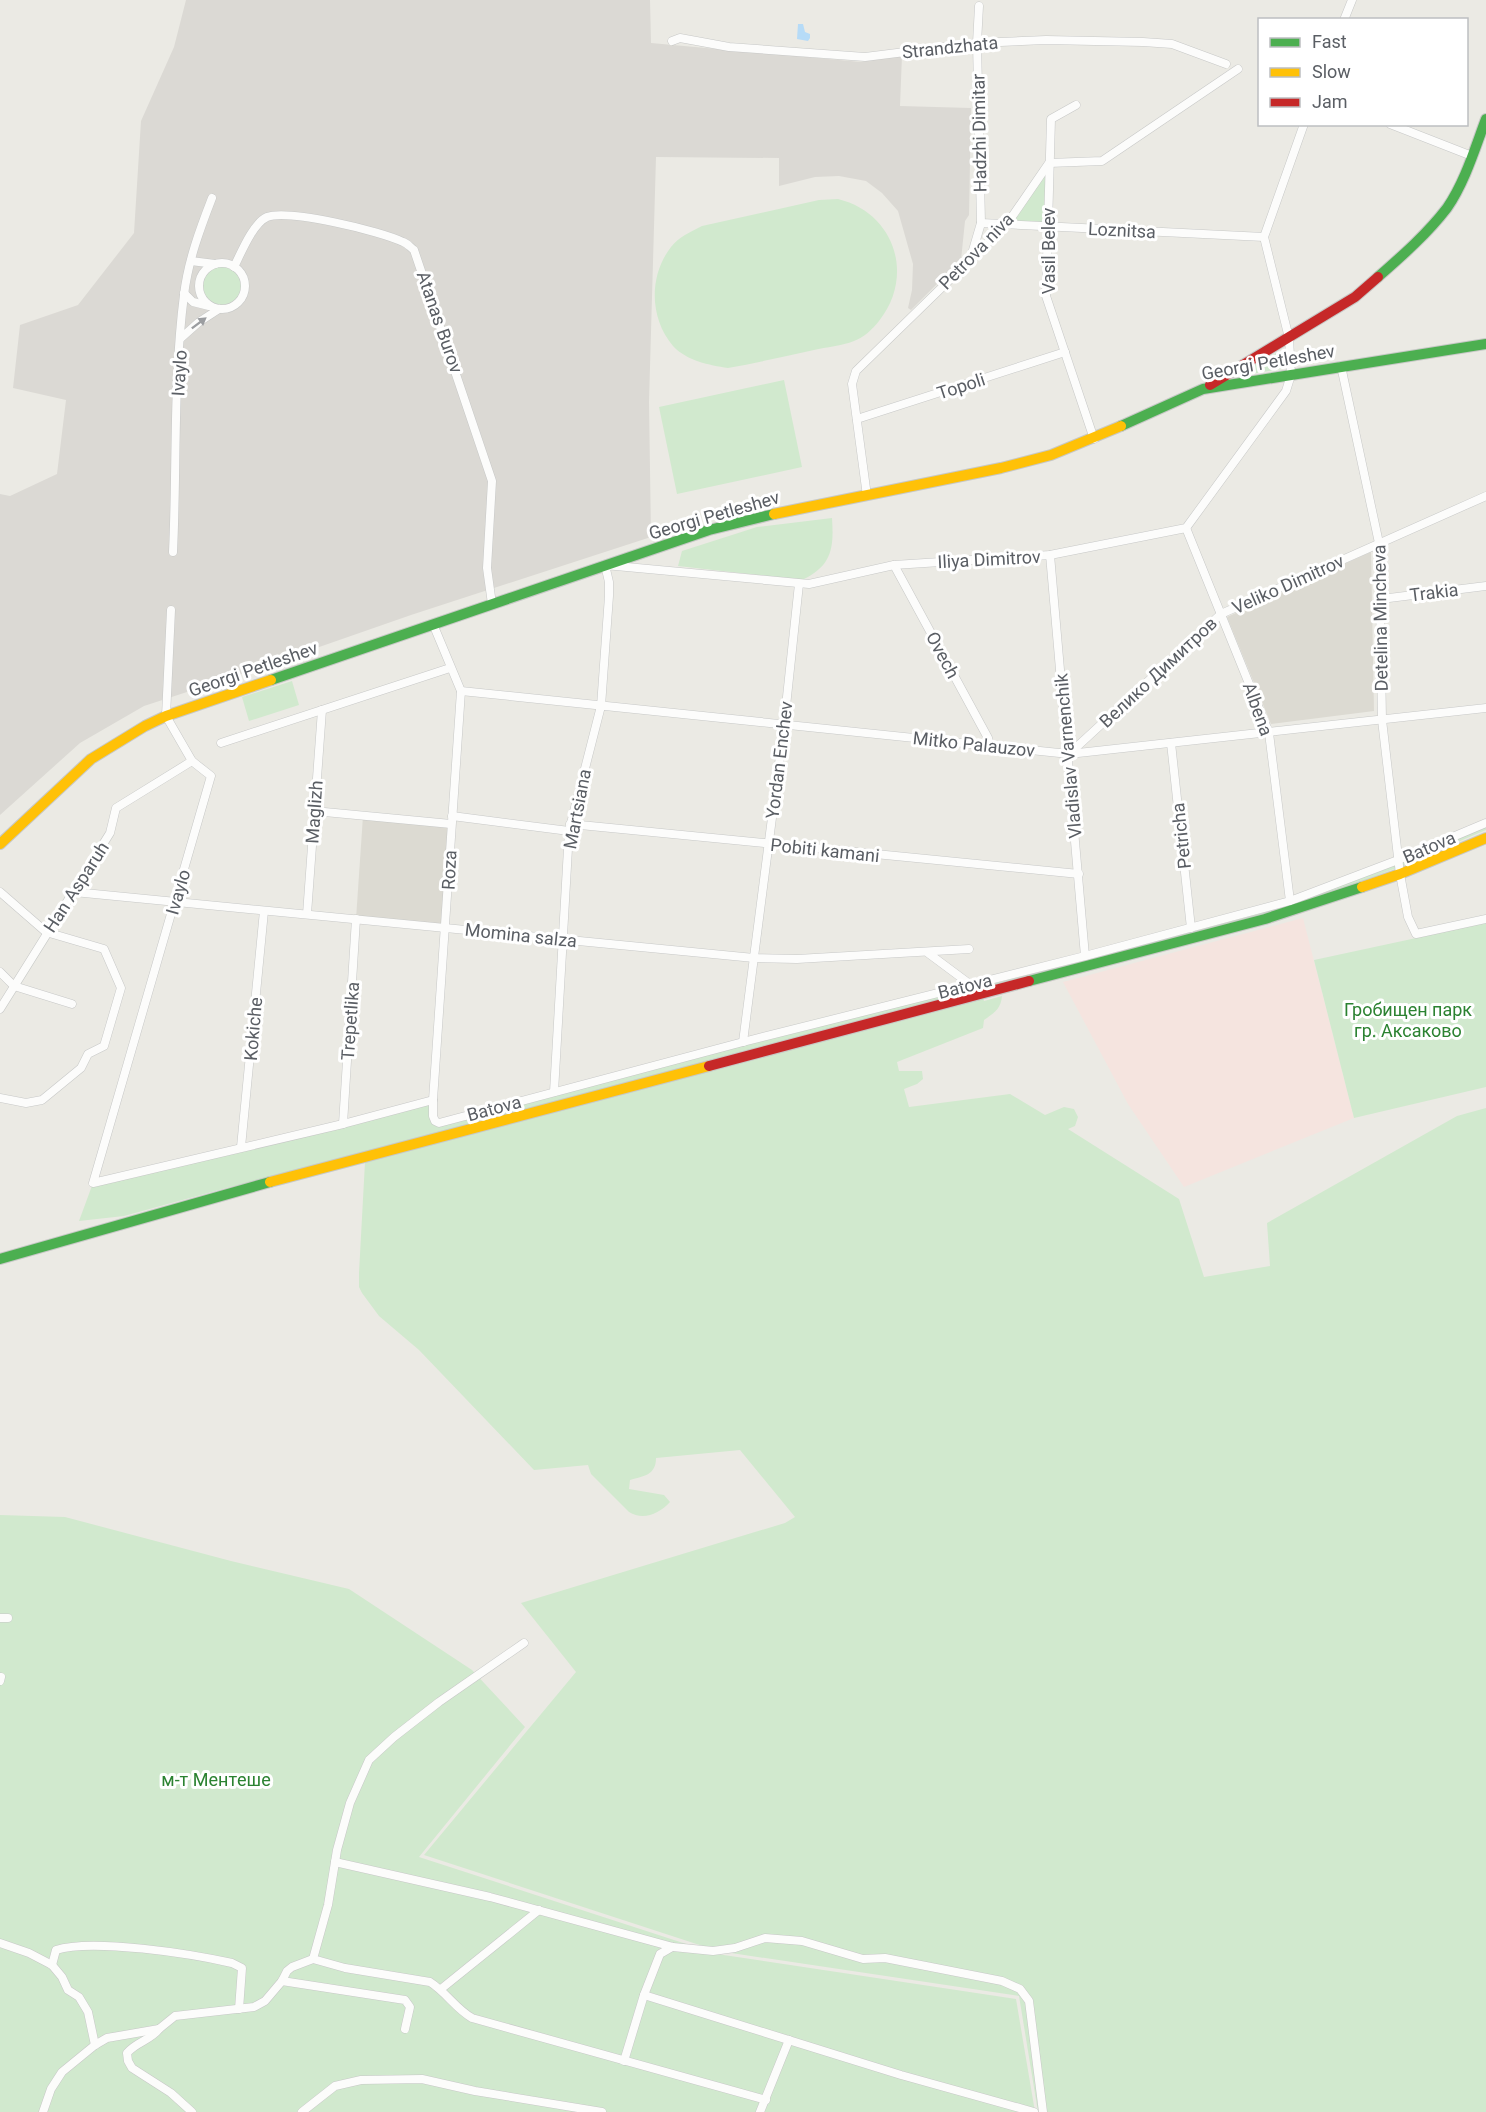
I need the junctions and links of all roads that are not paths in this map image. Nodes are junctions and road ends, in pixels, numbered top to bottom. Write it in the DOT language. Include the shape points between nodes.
graph roads {
  1 [pos="1352,0"];
  2 [pos="979,6"];
  3 [pos="1345,18"];
  4 [pos="672,41"];
  5 [pos="977,43"];
  6 [pos="1227,64"];
  7 [pos="1239,69"];
  8 [pos="1076,105"];
  9 [pos="1303,126"];
  10 [pos="1395,126"];
  11 [pos="1485,127"];
  12 [pos="1472,156"];
  13 [pos="1049,163"];
  14 [pos="212,198"];
  15 [pos="981,223"];
  16 [pos="1007,224"];
  17 [pos="1048,226"];
  18 [pos="1263,237"];
  19 [pos="970,259"];
  20 [pos="190,261"];
  21 [pos="217,264"];
  22 [pos="234,267"];
  23 [pos="184,294"];
  24 [pos="210,306"];
  25 [pos="219,309"];
  26 [pos="181,338"];
  27 [pos="1289,338"];
  28 [pos="1486,344"];
  29 [pos="1065,352"];
  30 [pos="1341,366"];
  31 [pos="1291,375"];
  32 [pos="1203,389"];
  33 [pos="857,419"];
  34 [pos="1094,439"];
  35 [pos="867,496"];
  36 [pos="1486,496"];
  37 [pos="1186,528"];
  38 [pos="1379,543"];
  39 [pos="173,552"];
  40 [pos="1050,555"];
  41 [pos="605,565"];
  42 [pos="894,565"];
  43 [pos="799,584"];
  44 [pos="1486,586"];
  45 [pos="1381,599"];
  46 [pos="492,604"];
  47 [pos="171,610"];
  48 [pos="1221,614"];
  49 [pos="433,624"];
  50 [pos="450,668"];
  51 [pos="461,691"];
  52 [pos="601,706"];
  53 [pos="1486,708"];
  54 [pos="322,710"];
  55 [pos="166,716"];
  56 [pos="1382,720"];
  57 [pos="784,725"];
  58 [pos="1269,733"];
  59 [pos="221,743"];
  60 [pos="1171,743"];
  61 [pos="990,746"];
  62 [pos="1069,754"];
  63 [pos="192,761"];
  64 [pos="314,811"];
  65 [pos="452,820"];
  66 [pos="1486,823"];
  67 [pos="570,828"];
  68 [pos="1486,838"];
  69 [pos="0,844"];
  70 [pos="769,844"];
  71 [pos="1398,860"];
  72 [pos="1079,874"];
  73 [pos="1400,874"];
  74 [pos="0,892"];
  75 [pos="74,892"];
  76 [pos="1290,901"];
  77 [pos="175,902"];
  78 [pos="264,911"];
  79 [pos="307,914"];
  80 [pos="356,919"];
  81 [pos="1486,919"];
  82 [pos="446,928"];
  83 [pos="1191,928"];
  84 [pos="46,932"];
  85 [pos="562,940"];
  86 [pos="969,949"];
  87 [pos="928,953"];
  88 [pos="1085,956"];
  89 [pos="754,958"];
  90 [pos="0,972"];
  91 [pos="971,985"];
  92 [pos="14,986"];
  93 [pos="72,1004"];
  94 [pos="0,1009"];
  95 [pos="743,1042"];
  96 [pos="554,1092"];
  97 [pos="0,1098"];
  98 [pos="433,1100"];
  99 [pos="435,1121"];
  100 [pos="343,1124"];
  101 [pos="241,1147"];
  102 [pos="0,1259"];
  103 [pos="524,1642"];
  104 [pos="335,1862"];
  105 [pos="539,1910"];
  106 [pos="0,1943"];
  107 [pos="673,1947"];
  108 [pos="313,1959"];
  109 [pos="51,1965"];
  110 [pos="282,1981"];
  111 [pos="441,1989"];
  112 [pos="644,1995"];
  113 [pos="239,2009"];
  114 [pos="159,2029"];
  115 [pos="405,2029"];
  116 [pos="789,2040"];
  117 [pos="95,2045"];
  118 [pos="624,2061"];
  119 [pos="766,2100"];
  120 [pos="43,2112"];
  121 [pos="192,2112"];
  122 [pos="302,2112"];
  123 [pos="602,2112"];
  124 [pos="760,2112"];
  125 [pos="1034,2112"];
  126 [pos="1043,2112"];
  1 -- 3 [label="street"];
  2 -- 5 [label="street, Hadzhi Dimitar"];
  4 -- 5 [label="street, Strandzhata" via="680,38 729,47 865,57"];
  5 -- 6 [label="street, Strandzhata" via="1046,40 1172,44"];
  5 -- 15 [label="street, Hadzhi Dimitar"];
  7 -- 13 [label="street" via="1102,161"];
  8 -- 13 [label="street, Vasil Belev" via="1051,119"];
  9 -- 18 [label="street"];
  10 -- 12 [label="street"];
  11 -- 12 [label="main road"];
  12 -- 27 [label="main road" via="1447,207 1419,241 1355,297"];
  13 -- 16 [label="street, Petrova niva"];
  13 -- 17 [label="street, Vasil Belev"];
  14 -- 20 [label="street, Ivaylo"];
  15 -- 16 [label="street, Loznitsa"];
  15 -- 19 [label="street, Hadzhi Dimitar"];
  16 -- 17 [label="street, Loznitsa"];
  16 -- 19 [label="street, Petrova niva"];
  17 -- 18 [label="street, Loznitsa"];
  17 -- 29 [label="street, Vasil Belev" via="1046,296"];
  18 -- 27 [label="street"];
  19 -- 33 [label="street, Petrova niva" via="856,371 852,384"];
  20 -- 21 [label="street"];
  20 -- 23 [label="street, Ivaylo"];
  21 -- 22 [label="street"];
  21 -- 24 [label="street" via="204,272 199,286"];
  22 -- 25 [label="street" via="244,279 243,295 234,306"];
  22 -- 46 [label="street, Atanas Burov" via="257,224 279,215 337,222 404,242 414,250 492,481 487,568"];
  23 -- 24 [label="street" via="193,302"];
  23 -- 26 [label="street, Ivaylo"];
  24 -- 25 [label="street"];
  26 -- 25 [label="street, one-way"];
  26 -- 39 [label="street, Ivaylo"];
  27 -- 31 [label="street"];
  27 -- 32 [label="main road"];
  28 -- 30 [label="main road, Georgi Petleshev"];
  29 -- 33 [label="street, Topoli"];
  29 -- 34 [label="street, Vasil Belev"];
  30 -- 31 [label="main road, Georgi Petleshev"];
  30 -- 38 [label="street, Detelina Mincheva"];
  31 -- 32 [label="main road, Georgi Petleshev"];
  31 -- 37 [label="street" via="1286,391"];
  32 -- 34 [label="main road, Georgi Petleshev"];
  33 -- 35 [label="street, Petrova niva"];
  34 -- 35 [label="main road, Georgi Petleshev" via="1000,468"];
  35 -- 41 [label="main road, Georgi Petleshev" via="757,517"];
  36 -- 38 [label="street, Veliko Dimitrov"];
  37 -- 40 [label="street, Iliya Dimitrov"];
  37 -- 48 [label="street, Albena"];
  38 -- 45 [label="street, Detelina Mincheva"];
  38 -- 48 [label="street, Veliko Dimitrov"];
  40 -- 42 [label="street, Iliya Dimitrov"];
  40 -- 62 [label="street, Vladislav Varnenchik"];
  41 -- 43 [label="street, Iliya Dimitrov"];
  41 -- 46 [label="main road, Georgi Petleshev"];
  41 -- 52 [label="street, Martsiana" via="609,596"];
  42 -- 43 [label="street, Iliya Dimitrov"];
  42 -- 61 [label="street, Ovech"];
  43 -- 57 [label="street, Yordan Enchev"];
  44 -- 45 [label="street, Trakia"];
  45 -- 56 [label="street, Detelina Mincheva"];
  46 -- 49 [label="main road, Georgi Petleshev"];
  47 -- 55 [label="street"];
  48 -- 58 [label="street, Albena"];
  48 -- 62 [label="street, Велико Димитров"];
  49 -- 50 [label="street, Roza"];
  49 -- 55 [label="main road, Georgi Petleshev"];
  50 -- 51 [label="street, Roza"];
  50 -- 54 [label="street"];
  51 -- 52 [label="street, Mitko Palauzov"];
  51 -- 65 [label="street, Roza"];
  52 -- 57 [label="street, Mitko Palauzov"];
  52 -- 67 [label="street, Martsiana"];
  53 -- 56 [label="street, Mitko Palauzov"];
  54 -- 59 [label="street"];
  54 -- 64 [label="street, Maglizh"];
  55 -- 63 [label="street, Ivaylo"];
  55 -- 69 [label="main road, Georgi Petleshev" via="91,759"];
  56 -- 58 [label="street, Mitko Palauzov"];
  56 -- 71 [label="street, Detelina Mincheva"];
  57 -- 61 [label="street, Mitko Palauzov"];
  57 -- 70 [label="street, Yordan Enchev"];
  58 -- 60 [label="street, Mitko Palauzov"];
  58 -- 76 [label="street, Albena"];
  60 -- 62 [label="street, Mitko Palauzov"];
  60 -- 83 [label="street, Petricha"];
  61 -- 62 [label="street, Mitko Palauzov"];
  62 -- 72 [label="street, Vladislav Varnenchik"];
  63 -- 75 [label="street, Han Asparuh" via="116,808 110,833"];
  63 -- 77 [label="street, Ivaylo" via="211,776"];
  64 -- 65 [label="street"];
  64 -- 79 [label="street, Maglizh"];
  65 -- 67 [label="street, Pobiti kamani"];
  65 -- 82 [label="street, Roza"];
  66 -- 71 [label="street, Batova"];
  67 -- 70 [label="street, Pobiti kamani"];
  67 -- 85 [label="street, Martsiana"];
  68 -- 73 [label="main road"];
  70 -- 72 [label="street, Pobiti kamani"];
  70 -- 89 [label="street, Yordan Enchev"];
  71 -- 73 [label="street, Detelina Mincheva"];
  71 -- 76 [label="street, Batova"];
  72 -- 88 [label="street, Vladislav Varnenchik"];
  73 -- 81 [label="street, Detelina Mincheva" via="1408,917 1416,934"];
  73 -- 102 [label="main road" via="1265,919 255,1186"];
  74 -- 84 [label="street"];
  75 -- 77 [label="street, Momina salza"];
  75 -- 84 [label="street, Han Asparuh"];
  76 -- 83 [label="street, Batova"];
  77 -- 78 [label="street, Momina salza"];
  77 -- 101 [label="street, Ivaylo" via="93,1183"];
  78 -- 79 [label="street, Momina salza"];
  78 -- 101 [label="street, Kokiche"];
  79 -- 80 [label="street, Momina salza"];
  80 -- 82 [label="street, Momina salza"];
  80 -- 100 [label="street, Trepetlika"];
  82 -- 85 [label="street, Momina salza"];
  82 -- 98 [label="street, Roza"];
  83 -- 88 [label="street, Batova"];
  84 -- 92 [label="street, Han Asparuh"];
  84 -- 97 [label="street" via="104,949 121,994 104,1046 88,1054 81,1068 42,1100 26,1103"];
  85 -- 89 [label="street, Momina salza"];
  85 -- 96 [label="street, Martsiana"];
  86 -- 87 [label="street, Momina salza"];
  87 -- 89 [label="street, Momina salza"];
  87 -- 91 [label="street"];
  88 -- 91 [label="street, Batova"];
  89 -- 95 [label="street, Yordan Enchev"];
  90 -- 92 [label="street"];
  91 -- 95 [label="street, Batova"];
  92 -- 93 [label="street"];
  92 -- 94 [label="street, Han Asparuh"];
  95 -- 96 [label="street, Batova"];
  96 -- 99 [label="street, Batova"];
  98 -- 99 [label="street, Roza"];
  98 -- 100 [label="street"];
  100 -- 101 [label="street"];
  103 -- 104 [label="street" via="394,1737 369,1760 350,1803"];
  104 -- 105 [label="street"];
  104 -- 108 [label="street"];
  105 -- 107 [label="street"];
  105 -- 111 [label="street"];
  106 -- 109 [label="street"];
  107 -- 112 [label="street" via="660,1953"];
  107 -- 126 [label="street" via="713,1951 765,1938 802,1941 863,1959 885,1958 1002,1981 1020,1989 1029,2001"];
  108 -- 110 [label="street" via="286,1971"];
  108 -- 111 [label="street" via="430,1982"];
  109 -- 113 [label="street" via="56,1950 92,1946 232,1963 242,1968"];
  109 -- 117 [label="street" via="88,2012"];
  110 -- 113 [label="street" via="265,2001"];
  110 -- 115 [label="street" via="405,2000 410,2007"];
  111 -- 118 [label="street" via="459,2011 472,2018"];
  112 -- 116 [label="street"];
  112 -- 118 [label="street"];
  113 -- 114 [label="street" via="175,2016"];
  114 -- 117 [label="street" via="107,2038"];
  114 -- 121 [label="street" via="133,2046 128,2061"];
  116 -- 119 [label="street"];
  116 -- 125 [label="street"];
  117 -- 120 [label="street" via="62,2072"];
  118 -- 119 [label="street"];
  119 -- 124 [label="street"];
  122 -- 123 [label="street" via="335,2086 361,2080 422,2079"];
}
